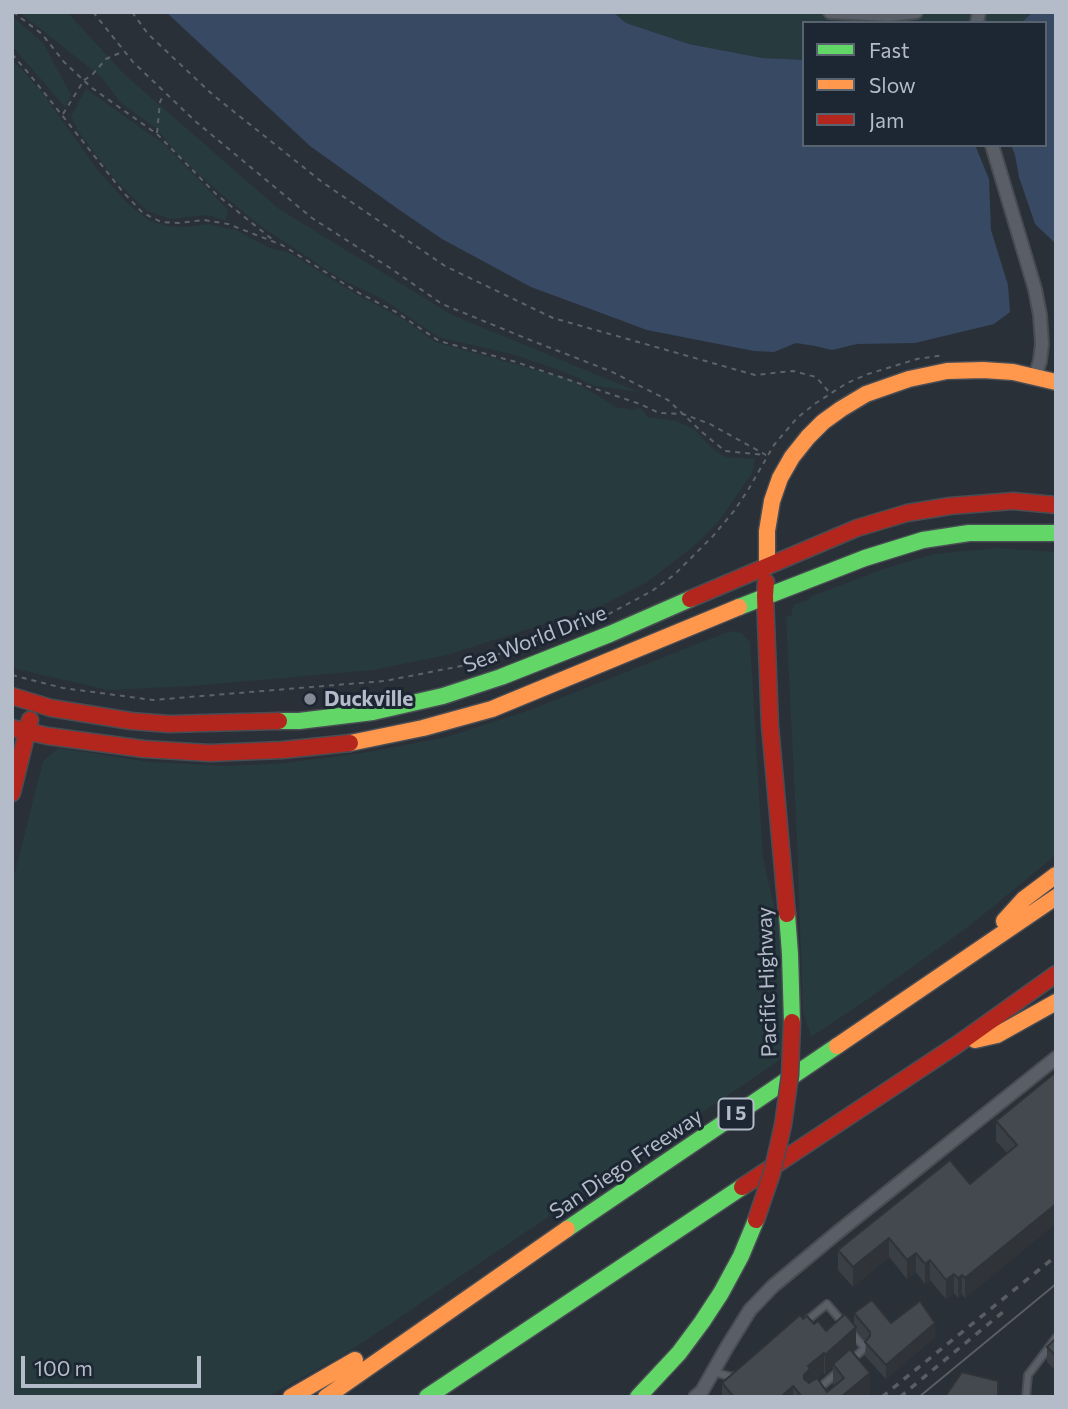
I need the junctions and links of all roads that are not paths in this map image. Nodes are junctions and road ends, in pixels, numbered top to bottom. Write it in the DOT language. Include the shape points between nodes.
graph roads {
  1 [pos="830,12"];
  2 [pos="916,12"];
  3 [pos="889,15"];
  4 [pos="903,21"];
  5 [pos="993,147"];
  6 [pos="1035,377"];
  7 [pos="1056,382"];
  8 [pos="1056,505"];
  9 [pos="1056,533"];
  10 [pos="767,566"];
  11 [pos="765,596"];
  12 [pos="13,698"];
  13 [pos="33,703"];
  14 [pos="20,730"];
  15 [pos="12,793"];
  16 [pos="1056,875"];
  17 [pos="1056,897"];
  18 [pos="978,949"];
  19 [pos="1056,974"];
  20 [pos="1056,1002"];
  21 [pos="958,1044"];
  22 [pos="1056,1058"];
  23 [pos="494,1279"];
  24 [pos="796,1329"];
  25 [pos="1056,1338"];
  26 [pos="743,1369"];
  27 [pos="713,1372"];
  28 [pos="701,1395"];
  29 [pos="291,1397"];
  30 [pos="326,1397"];
  31 [pos="427,1397"];
  32 [pos="638,1397"];
  33 [pos="809,1397"];
  34 [pos="1026,1397"];
  1 -- 3 [label="street"];
  2 -- 3 [label="street"];
  3 -- 4 [label="street"];
  5 -- 6 [label="street" via="1040,315 1042,344"];
  6 -- 7 [label="main road, Pacific Highway"];
  6 -- 10 [label="main road, Pacific Highway" via="947,371 866,394 841,409 808,437 779,478 767,531"];
  8 -- 10 [label="main road, Sea World Drive" via="1013,501 907,513 857,528"];
  9 -- 11 [label="main road" via="969,533 923,540"];
  10 -- 11 [label="main road, Pacific Highway"];
  10 -- 13 [label="main road, Sea World Drive" via="501,677 373,712 299,721 169,724"];
  11 -- 14 [label="main road" via="492,709 351,744 210,753 144,750"];
  11 -- 32 [label="main road, Pacific Highway, bridge" via="770,726 790,954 790,1075 783,1125 772,1173 741,1256 709,1312"];
  12 -- 13 [label="main road, Sea World Drive"];
  13 -- 14 [label="main road"];
  14 -- 15 [label="main road"];
  16 -- 18 [label="main road" via="1024,899"];
  17 -- 18 [label="main road, San Diego Freeway / I 5"];
  18 -- 23 [label="main road, San Diego Freeway / I 5"];
  19 -- 21 [label="main road"];
  20 -- 21 [label="main road" via="997,1035"];
  21 -- 31 [label="main road"];
  22 -- 27 [label="street" via="773,1286 750,1310"];
  23 -- 29 [label="main road" via="421,1316"];
  23 -- 30 [label="main road, San Diego Freeway / I 5"];
  24 -- 33 [label="lane" via="827,1304 865,1348"];
  25 -- 34 [label="lane" via="1028,1375"];
  26 -- 27 [label="lane" via="732,1377"];
  27 -- 28 [label="street"];
}
